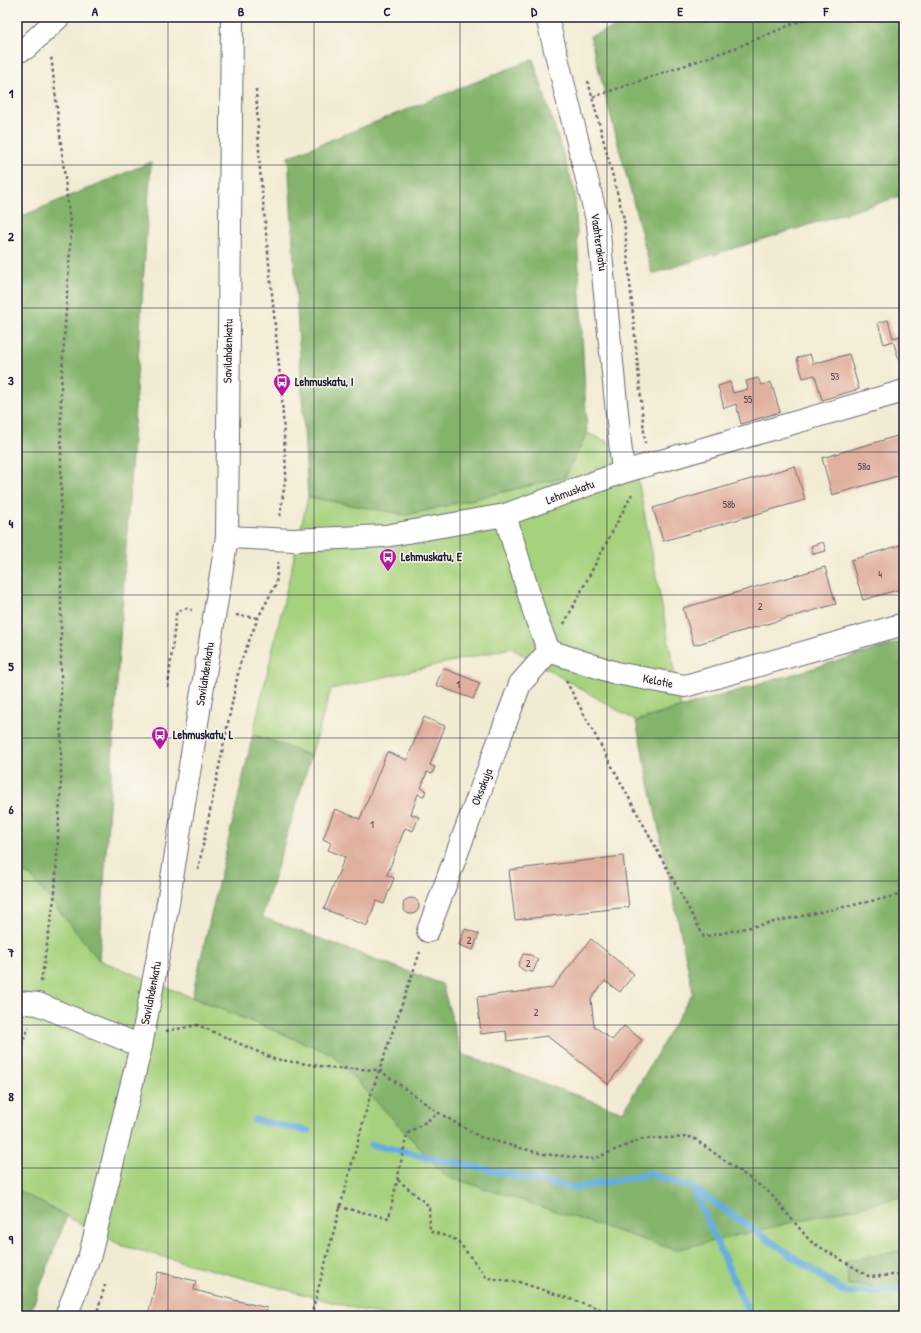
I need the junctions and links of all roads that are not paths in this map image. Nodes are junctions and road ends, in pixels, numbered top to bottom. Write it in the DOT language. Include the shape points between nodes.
graph roads {
  1 [pos="232,17"];
  2 [pos="547,17"];
  3 [pos="53,22"];
  4 [pos="17,52"];
  5 [pos="904,391"];
  6 [pos="623,472"];
  7 [pos="505,515"];
  8 [pos="227,537"];
  9 [pos="904,624"];
  10 [pos="550,650"];
  11 [pos="428,931"];
  12 [pos="27,1003"];
  13 [pos="141,1046"];
  14 [pos="66,1316"];
  1 -- 8 [label="street, Savilahdenkatu"];
  2 -- 6 [label="street, Vaahterakatu" via="598,224"];
  3 -- 4 [label="street" via="26,48"];
  5 -- 6 [label="street, Lehmuskatu"];
  6 -- 7 [label="street, Lehmuskatu"];
  7 -- 8 [label="street, Lehmuskatu" via="384,536 293,540"];
  7 -- 10 [label="street" via="536,618"];
  8 -- 13 [label="street, Savilahdenkatu" via="167,909"];
  9 -- 10 [label="street, Kelotie" via="685,686 616,672"];
  10 -- 11 [label="street, Oksakuja" via="520,684"];
  12 -- 13 [label="street"];
  13 -- 14 [label="street, Savilahdenkatu" via="90,1255"];
}
